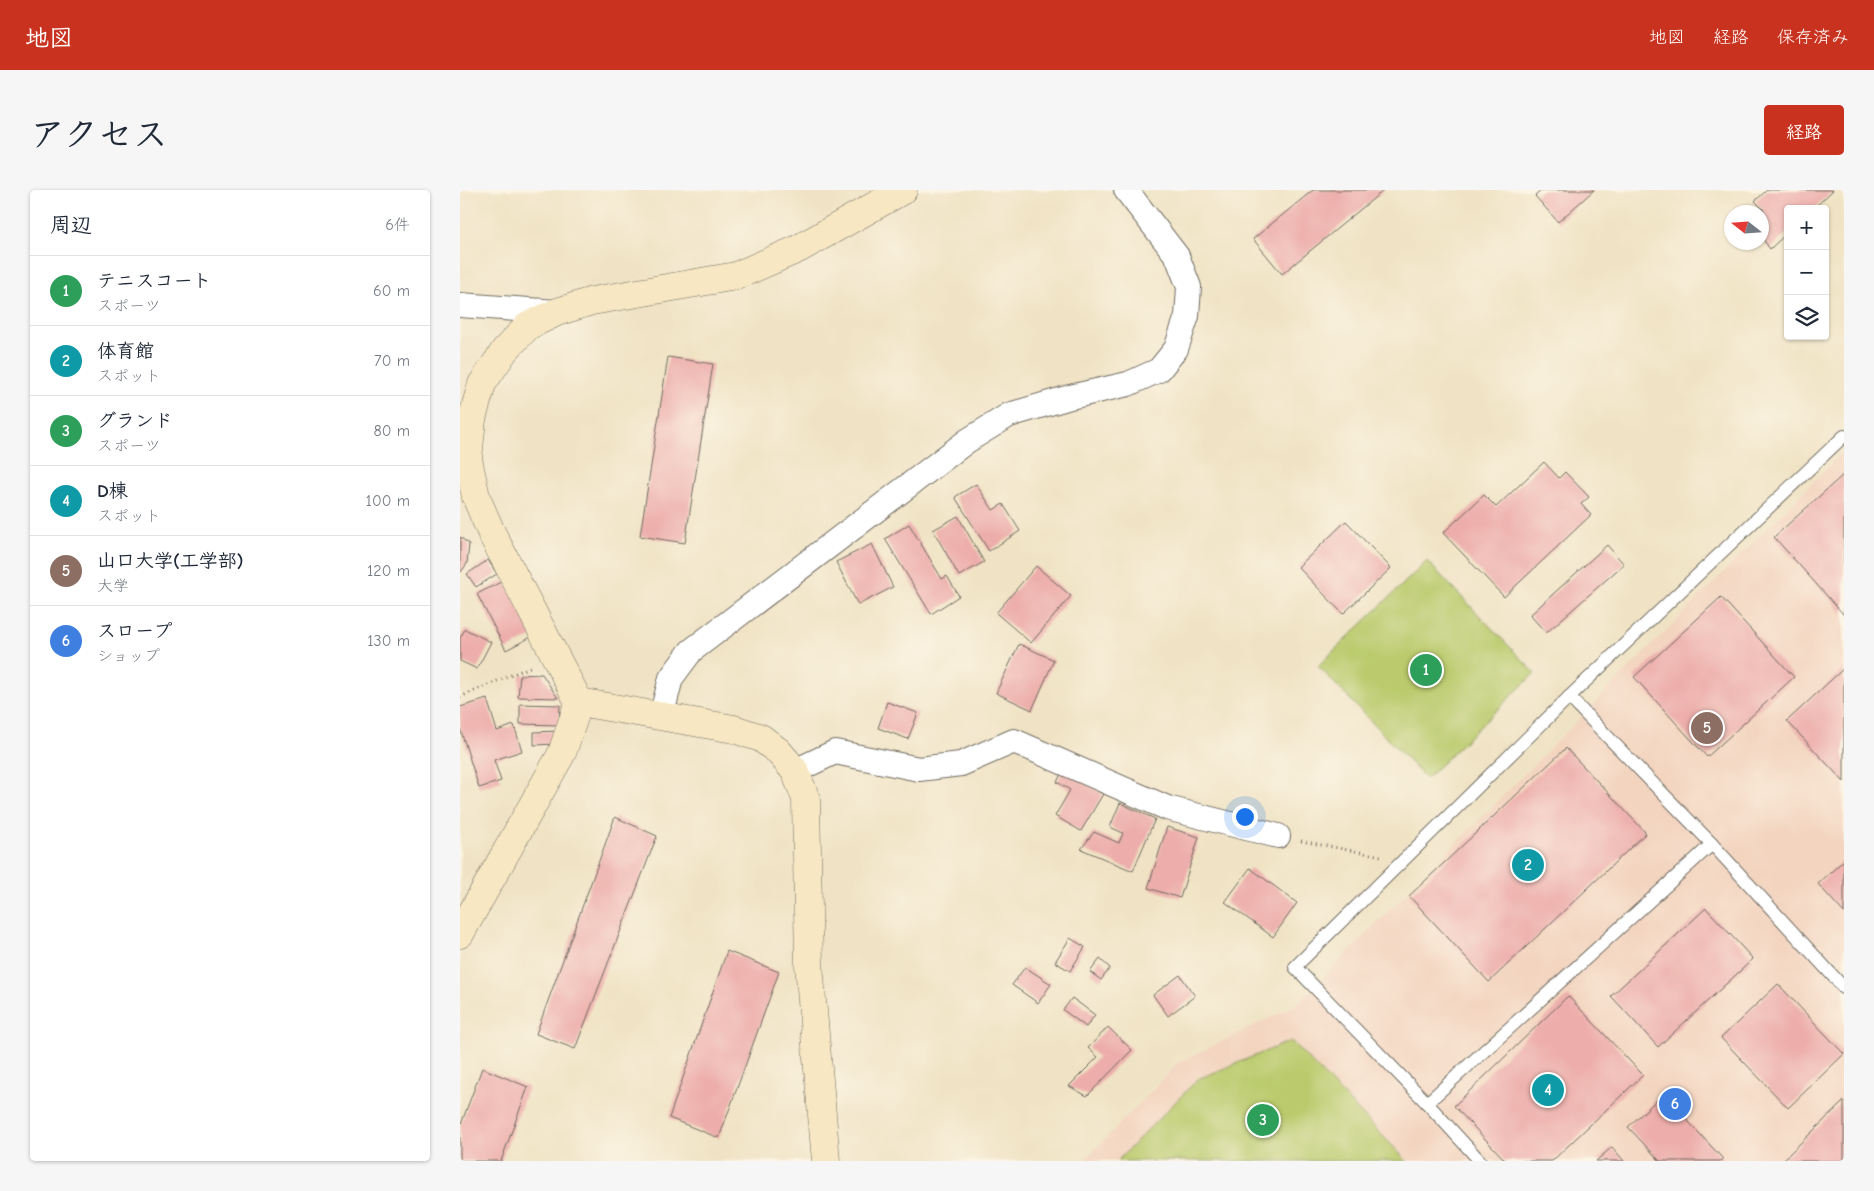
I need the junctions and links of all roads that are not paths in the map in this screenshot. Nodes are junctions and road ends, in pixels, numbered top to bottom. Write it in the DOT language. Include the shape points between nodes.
graph roads {
  1 [pos="903,190"];
  2 [pos="1126,190"];
  3 [pos="460,304"];
  4 [pos="556,312"];
  5 [pos="1844,436"];
  6 [pos="464,460"];
  7 [pos="1569,697"];
  8 [pos="579,702"];
  9 [pos="661,716"];
  10 [pos="796,771"];
  11 [pos="1278,836"];
  12 [pos="1712,844"];
  13 [pos="460,934"];
  14 [pos="1844,988"];
  15 [pos="1427,1103"];
  16 [pos="826,1161"];
  17 [pos="1480,1161"];
  1 -- 4 [label="street" via="798,249 736,276 592,301"];
  2 -- 9 [label="street" via="1177,256 1189,287 1187,316 1179,340 1159,370 1128,384 1070,397 1009,416 967,441 691,651 671,678"];
  3 -- 4 [label="street"];
  4 -- 6 [label="street" via="528,326 505,350 482,384"];
  5 -- 7 [label="lane"];
  6 -- 8 [label="street" via="491,532"];
  7 -- 12 [label="lane"];
  7 -- 15 [label="lane" via="1296,967"];
  8 -- 9 [label="street"];
  8 -- 13 [label="street" via="562,752"];
  9 -- 10 [label="street" via="734,729 761,738"];
  10 -- 11 [label="street" via="835,752 919,769 961,764 1014,740 1167,808"];
  10 -- 16 [label="street" via="806,799 809,965"];
  12 -- 14 [label="lane"];
  12 -- 15 [label="lane"];
  15 -- 17 [label="lane"];
}
